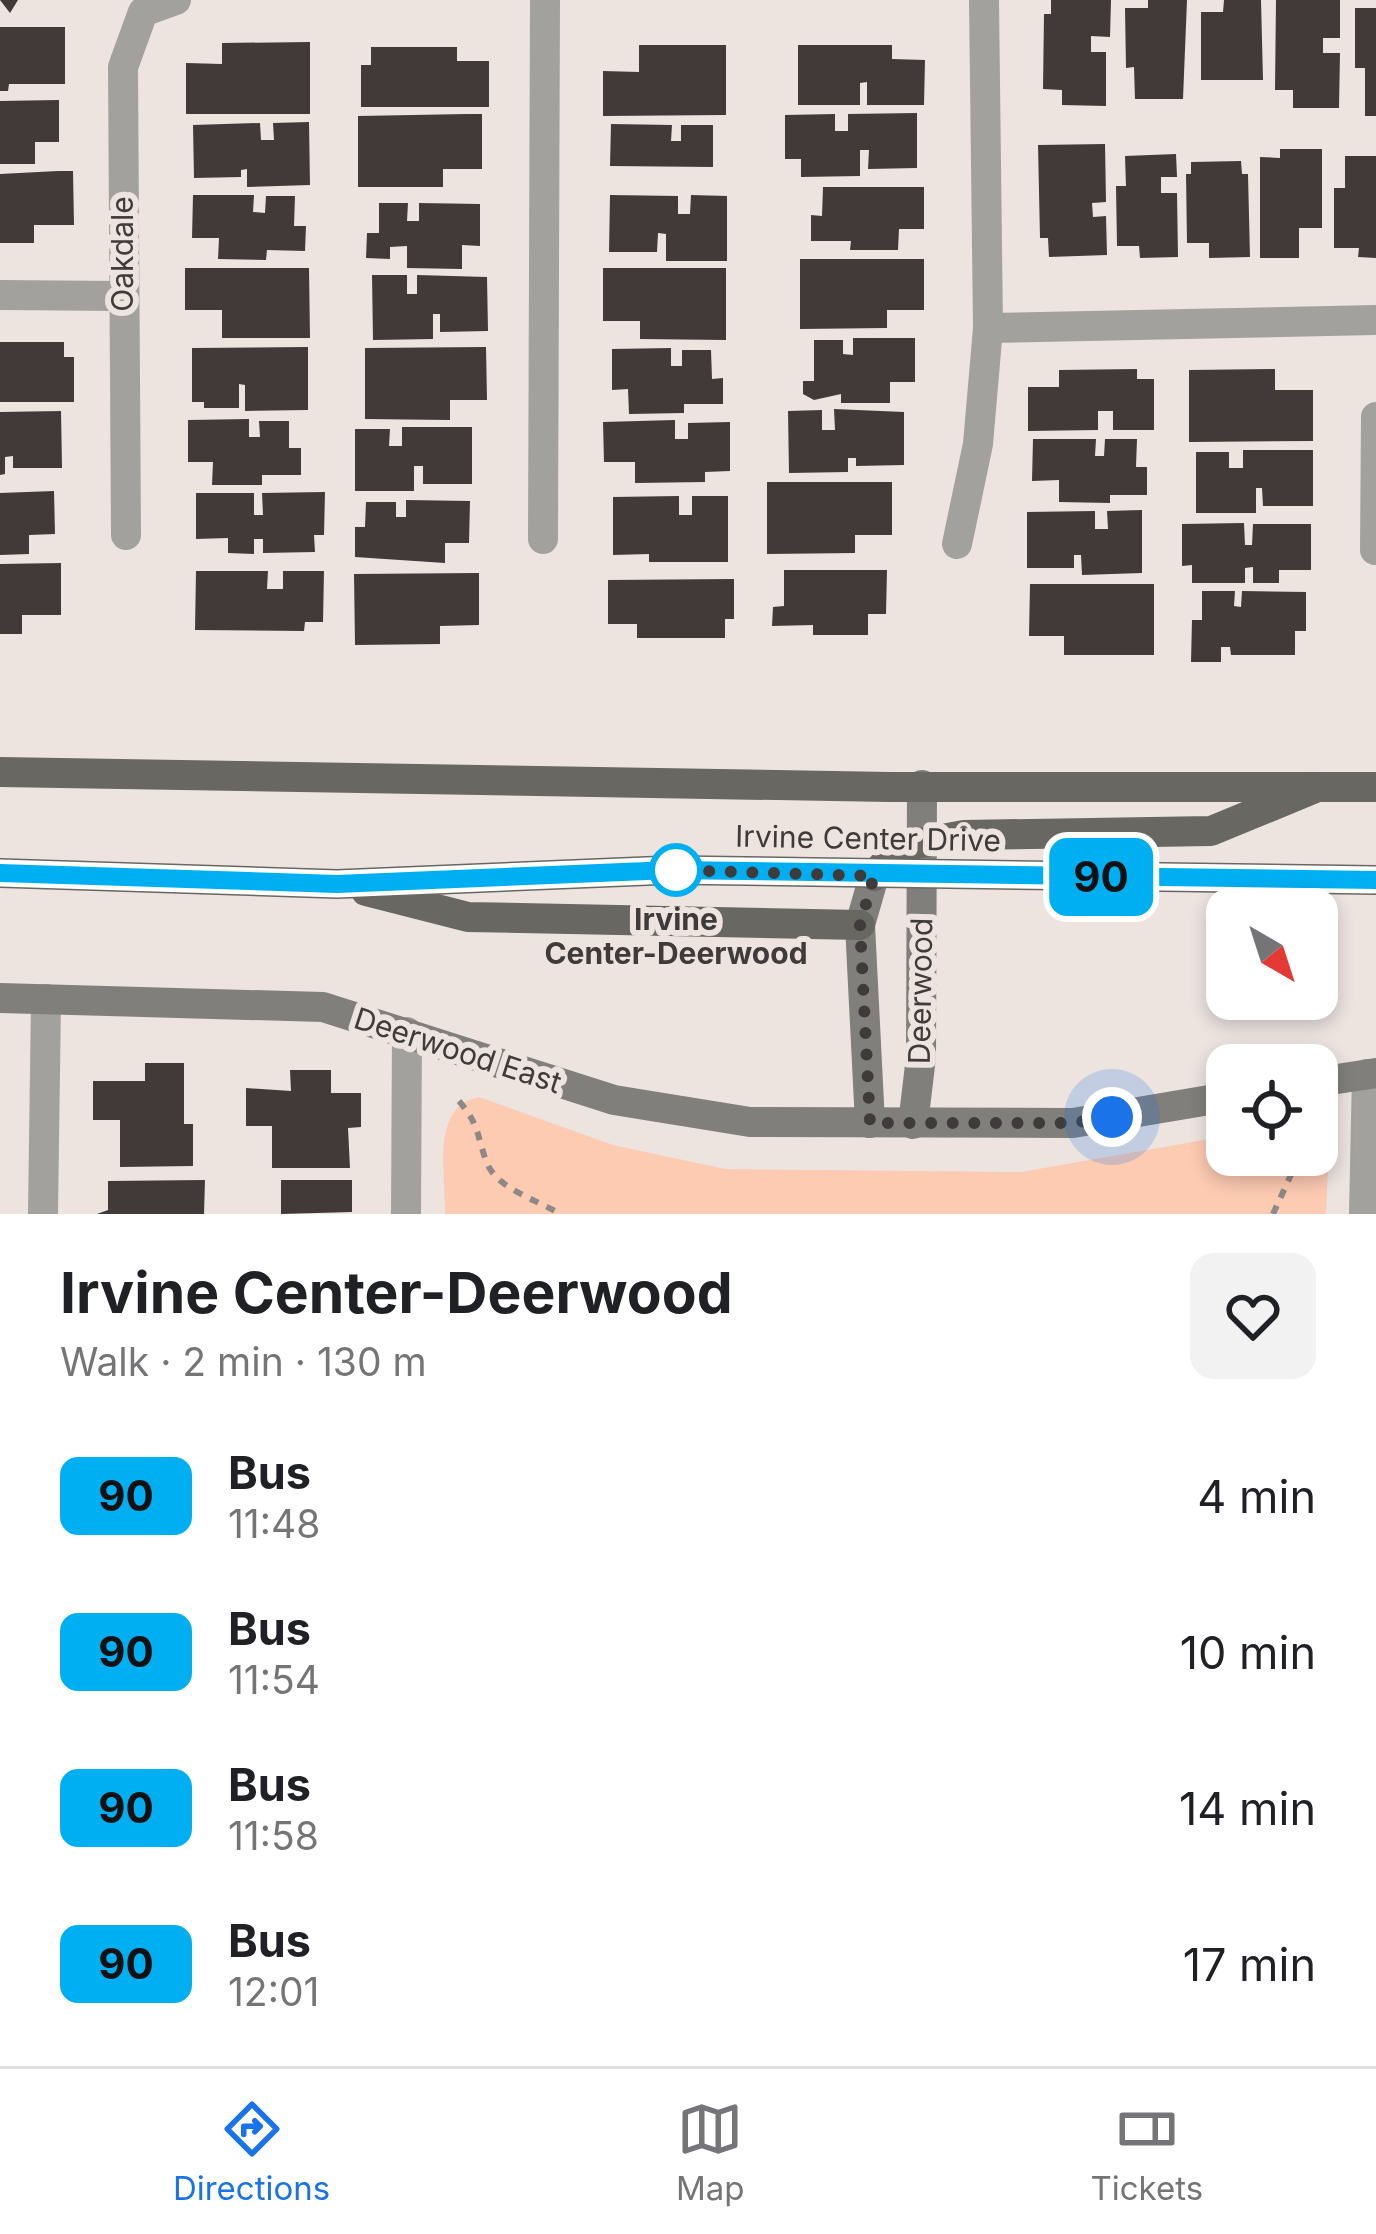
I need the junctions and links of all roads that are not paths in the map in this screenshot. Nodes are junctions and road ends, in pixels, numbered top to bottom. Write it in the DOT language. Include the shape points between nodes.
graph roads {
  1 [pos="176,0"];
  2 [pos="545,0"];
  3 [pos="984,0"];
  4 [pos="0,295"];
  5 [pos="121,296"];
  6 [pos="1376,320"];
  7 [pos="988,328"];
  8 [pos="1376,417"];
  9 [pos="126,535"];
  10 [pos="543,539"];
  11 [pos="957,544"];
  12 [pos="1375,550"];
  13 [pos="0,772"];
  14 [pos="922,785"];
  15 [pos="1318,786"];
  16 [pos="1376,787"];
  17 [pos="922,842"];
  18 [pos="0,873"];
  19 [pos="874,876"];
  20 [pos="922,876"];
  21 [pos="1376,880"];
  22 [pos="337,884"];
  23 [pos="860,925"];
  24 [pos="0,998"];
  25 [pos="46,999"];
  26 [pos="407,1032"];
  27 [pos="1371,1073"];
  28 [pos="1338,1078"];
  29 [pos="1206,1101"];
  30 [pos="870,1123"];
  31 [pos="913,1124"];
  32 [pos="43,1214"];
  33 [pos="406,1214"];
  34 [pos="1364,1214"];
  1 -- 5 [label="street, Oakdale" via="143,12 123,68"];
  2 -- 10 [label="street"];
  3 -- 7 [label="street"];
  4 -- 5 [label="street"];
  5 -- 9 [label="street, Oakdale"];
  6 -- 7 [label="street"];
  7 -- 11 [label="street" via="978,444"];
  8 -- 12 [label="street"];
  13 -- 14 [label="main road, Irvine Center Drive"];
  14 -- 15 [label="main road, Irvine Center Drive"];
  14 -- 17 [label="street, Deerwood"];
  15 -- 16 [label="main road, Irvine Center Drive"];
  15 -- 17 [label="main road" via="1211,831"];
  17 -- 19 [label="main road" via="899,847"];
  17 -- 20 [label="street, Deerwood"];
  18 -- 22 [label="main road, Irvine Center Drive"];
  19 -- 20 [label="main road, Irvine Center Drive"];
  19 -- 22 [label="main road, Irvine Center Drive" via="671,870"];
  19 -- 23 [label="street, Deerwood"];
  20 -- 21 [label="main road, Irvine Center Drive"];
  20 -- 31 [label="street, Deerwood"];
  22 -- 23 [label="main road" via="468,917"];
  23 -- 30 [label="street, Deerwood"];
  24 -- 25 [label="street, Deerwood East"];
  25 -- 26 [label="street, Deerwood East" via="323,1007"];
  25 -- 32 [label="street"];
  26 -- 30 [label="street, Deerwood East" via="614,1100 750,1122"];
  26 -- 33 [label="street"];
  27 -- 28 [label="street"];
  27 -- 34 [label="street"];
  29 -- 31 [label="street, Deerwood East" via="1073,1123"];
  30 -- 31 [label="street, Deerwood East"];
}
